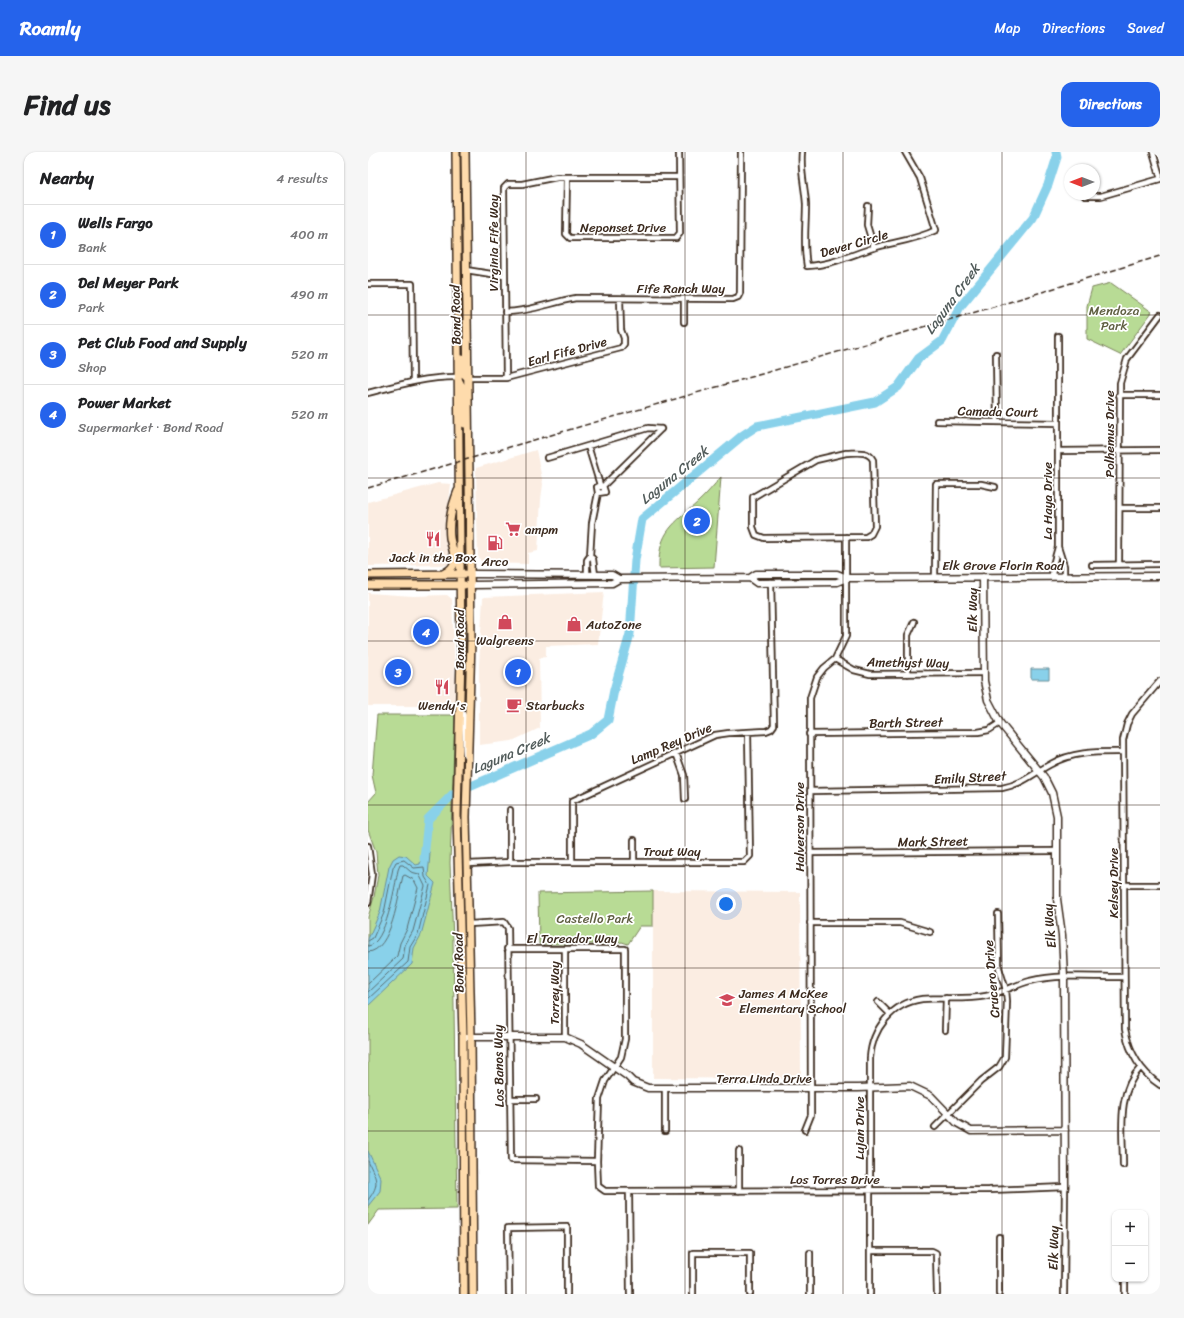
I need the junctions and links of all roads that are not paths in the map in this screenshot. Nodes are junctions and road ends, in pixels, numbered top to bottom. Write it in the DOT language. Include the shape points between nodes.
graph roads {
  1 [pos="456,152"];
  2 [pos="465,152"];
  3 [pos="680,152"];
  4 [pos="741,152"];
  5 [pos="802,152"];
  6 [pos="905,152"];
  7 [pos="1153,152"];
  8 [pos="1160,176"];
  9 [pos="567,177"];
  10 [pos="679,177"];
  11 [pos="1160,179"];
  12 [pos="1100,196"];
  13 [pos="868,206"];
  14 [pos="456,217"];
  15 [pos="874,248"];
  16 [pos="466,270"];
  17 [pos="504,276"];
  18 [pos="368,284"];
  19 [pos="620,299"];
  20 [pos="684,299"];
  21 [pos="505,312"];
  22 [pos="1160,315"];
  23 [pos="457,318"];
  24 [pos="684,322"];
  25 [pos="1058,336"];
  26 [pos="996,354"];
  27 [pos="457,377"];
  28 [pos="468,378"];
  29 [pos="506,378"];
  30 [pos="413,381"];
  31 [pos="368,393"];
  32 [pos="1119,395"];
  33 [pos="1160,395"];
  34 [pos="937,421"];
  35 [pos="997,422"];
  36 [pos="1058,423"];
  37 [pos="469,435"];
  38 [pos="588,446"];
  39 [pos="1119,450"];
  40 [pos="1160,450"];
  41 [pos="1058,451"];
  42 [pos="547,458"];
  43 [pos="602,485"];
  44 [pos="460,487"];
  45 [pos="995,487"];
  46 [pos="598,493"];
  47 [pos="1120,508"];
  48 [pos="1160,508"];
  49 [pos="846,537"];
  50 [pos="1058,547"];
  51 [pos="590,556"];
  52 [pos="1119,564"];
  53 [pos="1160,564"];
  54 [pos="1092,565"];
  55 [pos="443,574"];
  56 [pos="461,574"];
  57 [pos="471,574"];
  58 [pos="368,575"];
  59 [pos="587,575"];
  60 [pos="594,575"];
  61 [pos="1160,576"];
  62 [pos="935,577"];
  63 [pos="983,577"];
  64 [pos="1052,577"];
  65 [pos="1064,577"];
  66 [pos="750,578"];
  67 [pos="846,578"];
  68 [pos="619,579"];
  69 [pos="771,582"];
  70 [pos="569,583"];
  71 [pos="368,585"];
  72 [pos="461,585"];
  73 [pos="471,585"];
  74 [pos="914,622"];
  75 [pos="835,659"];
  76 [pos="984,673"];
  77 [pos="908,674"];
  78 [pos="1160,681"];
  79 [pos="460,711"];
  80 [pos="1000,723"];
  81 [pos="748,732"];
  82 [pos="810,734"];
  83 [pos="1123,752"];
  84 [pos="676,753"];
  85 [pos="468,765"];
  86 [pos="1040,771"];
  87 [pos="810,791"];
  88 [pos="685,799"];
  89 [pos="510,810"];
  90 [pos="634,840"];
  91 [pos="368,846"];
  92 [pos="1057,851"];
  93 [pos="810,854"];
  94 [pos="510,862"];
  95 [pos="572,862"];
  96 [pos="634,862"];
  97 [pos="468,864"];
  98 [pos="1124,885"];
  99 [pos="1160,885"];
  100 [pos="368,903"];
  101 [pos="998,914"];
  102 [pos="810,923"];
  103 [pos="469,924"];
  104 [pos="930,932"];
  105 [pos="507,948"];
  106 [pos="565,949"];
  107 [pos="1064,977"];
  108 [pos="1124,977"];
  109 [pos="1006,990"];
  110 [pos="946,998"];
  111 [pos="878,1002"];
  112 [pos="890,1014"];
  113 [pos="945,1030"];
  114 [pos="463,1036"];
  115 [pos="472,1036"];
  116 [pos="508,1036"];
  117 [pos="565,1036"];
  118 [pos="615,1067"];
  119 [pos="1141,1067"];
  120 [pos="1160,1085"];
  121 [pos="870,1087"];
  122 [pos="811,1088"];
  123 [pos="665,1089"];
  124 [pos="510,1099"];
  125 [pos="536,1099"];
  126 [pos="948,1114"];
  127 [pos="935,1127"];
  128 [pos="805,1130"];
  129 [pos="1065,1130"];
  130 [pos="665,1131"];
  131 [pos="739,1151"];
  132 [pos="597,1161"];
  133 [pos="1123,1165"];
  134 [pos="1065,1187"];
  135 [pos="870,1190"];
  136 [pos="605,1191"];
  137 [pos="629,1191"];
  138 [pos="739,1191"];
  139 [pos="999,1237"];
  140 [pos="870,1251"];
  141 [pos="810,1254"];
  142 [pos="1125,1282"];
  143 [pos="464,1294"];
  144 [pos="473,1294"];
  145 [pos="509,1294"];
  146 [pos="567,1294"];
  147 [pos="630,1294"];
  148 [pos="693,1294"];
  149 [pos="750,1294"];
  150 [pos="810,1294"];
  151 [pos="870,1294"];
  152 [pos="937,1294"];
  153 [pos="999,1294"];
  154 [pos="1064,1294"];
  155 [pos="1125,1294"];
  1 -- 14 [label="main road, Bond Road"];
  2 -- 16 [label="main road, Bond Road"];
  3 -- 10 [label="street, Neponset Drive"];
  4 -- 20 [label="street, Fife Ranch Way" via="740,293 733,299"];
  5 -- 15 [label="street, Dever Circle" via="807,266 834,262"];
  6 -- 15 [label="street, Dever Circle" via="920,178 936,230 916,238"];
  7 -- 8 [label="street"];
  9 -- 10 [label="street, Virginia Fife Way"];
  9 -- 10 [label="street, Neponset Drive" via="566,234 570,238 676,238 680,233"];
  9 -- 17 [label="street, Virginia Fife Way" via="508,184 504,188"];
  11 -- 12 [label="street"];
  13 -- 15 [label="street" via="867,225"];
  14 -- 16 [label="main road" via="460,226 461,266"];
  14 -- 23 [label="main road, Bond Road"];
  16 -- 17 [label="street"];
  16 -- 28 [label="main road, Bond Road"];
  17 -- 21 [label="street, Virginia Fife Way"];
  18 -- 30 [label="street" via="412,284"];
  19 -- 20 [label="street, Fife Ranch Way"];
  19 -- 21 [label="street, Fife Ranch Way" via="576,298 525,311"];
  19 -- 29 [label="street, Earl Fife Drive" via="621,330 624,338 621,348"];
  20 -- 24 [label="street"];
  21 -- 29 [label="street, Virginia Fife Way"];
  22 -- 32 [label="street, Polhemus Drive" via="1127,359 1121,376"];
  23 -- 27 [label="main road, Bond Road"];
  23 -- 28 [label="main road" via="461,325 463,373"];
  25 -- 36 [label="street, La Haya Drive"];
  26 -- 35 [label="street"];
  27 -- 30 [label="street"];
  27 -- 37 [label="main road" via="462,386 464,417"];
  27 -- 44 [label="main road, Bond Road"];
  28 -- 29 [label="street, Earl Fife Drive"];
  28 -- 37 [label="main road, Bond Road"];
  30 -- 31 [label="street"];
  32 -- 33 [label="street"];
  32 -- 39 [label="street, Polhemus Drive"];
  34 -- 35 [label="street, Camada Court"];
  35 -- 36 [label="street, Camada Court"];
  36 -- 41 [label="street, La Haya Drive"];
  37 -- 57 [label="main road, Bond Road"];
  38 -- 42 [label="street"];
  38 -- 43 [label="street"];
  38 -- 43 [label="street" via="648,428 661,429"];
  39 -- 40 [label="street"];
  39 -- 41 [label="street"];
  39 -- 47 [label="street, Polhemus Drive"];
  41 -- 50 [label="street, La Haya Drive"];
  43 -- 46 [label="street" via="596,489"];
  43 -- 46 [label="street" via="605,492"];
  44 -- 55 [label="main road" via="450,522 454,563 450,570"];
  44 -- 56 [label="main road, Bond Road"];
  45 -- 62 [label="street" via="981,484 936,484"];
  46 -- 51 [label="street" via="592,523"];
  47 -- 48 [label="street"];
  47 -- 52 [label="street, Polhemus Drive"];
  49 -- 49 [label="street" via="866,537 874,529 874,463 868,454 846,453 816,460 753,497 753,530 758,536"];
  49 -- 67 [label="street, Halverson Drive"];
  50 -- 64 [label="street, La Haya Drive"];
  50 -- 65 [label="street" via="1064,566"];
  51 -- 59 [label="street" via="587,560"];
  51 -- 60 [label="street" via="594,559"];
  52 -- 53 [label="street"];
  52 -- 54 [label="street"];
  55 -- 56 [label="main road, Elk Grove Florin Road"];
  55 -- 58 [label="main road, Elk Grove Florin Road"];
  56 -- 57 [label="main road, Elk Grove Florin Road"];
  56 -- 72 [label="main road, Bond Road"];
  57 -- 59 [label="street, Elk Grove Florin Road"];
  57 -- 73 [label="main road, Bond Road"];
  59 -- 60 [label="street, Elk Grove Florin Road"];
  60 -- 68 [label="street, Elk Grove Florin Road" via="612,575"];
  60 -- 70 [label="street" via="593,579 575,579"];
  61 -- 65 [label="street, Elk Grove Florin Road"];
  62 -- 63 [label="street, Elk Grove Florin Road"];
  62 -- 67 [label="street, Elk Grove Florin Road"];
  63 -- 64 [label="street, Elk Grove Florin Road"];
  63 -- 76 [label="street, Elk Way"];
  64 -- 65 [label="street, Elk Grove Florin Road"];
  66 -- 67 [label="street, Elk Grove Florin Road" via="756,574 837,574"];
  66 -- 68 [label="street, Elk Grove Florin Road"];
  66 -- 69 [label="street, Elk Grove Florin Road" via="757,583"];
  67 -- 69 [label="street, Elk Grove Florin Road" via="837,582"];
  67 -- 75 [label="street, Halverson Drive" via="846,630 844,642"];
  68 -- 70 [label="street, Elk Grove Florin Road" via="612,583"];
  69 -- 81 [label="street, Lamp Rey Drive" via="774,725 766,731"];
  70 -- 73 [label="street, Elk Grove Florin Road"];
  71 -- 72 [label="main road, Elk Grove Florin Road"];
  72 -- 73 [label="main road, Elk Grove Florin Road"];
  72 -- 79 [label="main road, Bond Road"];
  73 -- 85 [label="main road, Bond Road" via="472,654"];
  74 -- 77 [label="street" via="908,635"];
  75 -- 77 [label="street, Amethyst Way" via="849,668 865,673"];
  75 -- 82 [label="street, Halverson Drive" via="820,672 813,687 810,698"];
  76 -- 77 [label="street, Amethyst Way"];
  76 -- 80 [label="street, Elk Way" via="988,700"];
  78 -- 83 [label="street, Kelsey Drive" via="1130,719 1124,734"];
  79 -- 85 [label="street" via="464,715 464,746"];
  79 -- 114 [label="main road, Bond Road" via="457,815"];
  80 -- 82 [label="street, Barth Street" via="989,730 978,732"];
  80 -- 86 [label="street, Elk Way"];
  81 -- 84 [label="street, Lamp Rey Drive" via="721,734"];
  81 -- 96 [label="street, Trout Way" via="750,856 744,862"];
  82 -- 87 [label="street, Halverson Drive"];
  83 -- 86 [label="street, Emily Street" via="1090,752 1070,756"];
  83 -- 98 [label="street, Kelsey Drive"];
  84 -- 88 [label="street" via="684,775"];
  84 -- 95 [label="street, Lamp Rey Drive" via="572,801"];
  85 -- 97 [label="main road, Bond Road"];
  86 -- 87 [label="street, Emily Street" via="1019,784 1002,788"];
  86 -- 92 [label="street, Elk Way" via="1050,788 1055,804"];
  87 -- 93 [label="street, Halverson Drive"];
  89 -- 94 [label="street"];
  90 -- 96 [label="street"];
  91 -- 100 [label="street" via="372,874"];
  92 -- 93 [label="street, Mark Street"];
  92 -- 107 [label="street, Elk Way" via="1057,899"];
  93 -- 102 [label="street, Halverson Drive"];
  94 -- 95 [label="street, Trout Way"];
  94 -- 97 [label="street, Trout Way"];
  95 -- 96 [label="street, Trout Way"];
  97 -- 103 [label="main road, Bond Road"];
  98 -- 99 [label="street"];
  98 -- 108 [label="street, Kelsey Drive"];
  101 -- 109 [label="street, Crucero Drive" via="999,968"];
  102 -- 104 [label="street" via="900,923"];
  102 -- 122 [label="street, Halverson Drive"];
  103 -- 105 [label="street, Los Banos Way" via="504,922 508,928"];
  103 -- 115 [label="main road, Bond Road"];
  105 -- 106 [label="street, El Toreador Way"];
  105 -- 116 [label="street, Los Banos Way"];
  106 -- 117 [label="street, Torrey Way"];
  106 -- 118 [label="street, El Toreador Way" via="625,949 625,1039 621,1057"];
  107 -- 108 [label="street, Lujan Drive"];
  107 -- 109 [label="street, Lujan Drive" via="1030,981"];
  107 -- 129 [label="street, Elk Way"];
  108 -- 119 [label="street, Kelsey Drive" via="1126,1035 1134,1057"];
  109 -- 110 [label="street, Lujan Drive" via="977,997"];
  109 -- 126 [label="street, Crucero Drive" via="1006,1052 1003,1063"];
  110 -- 112 [label="street, Lujan Drive" via="910,1002"];
  110 -- 113 [label="street"];
  111 -- 112 [label="street"];
  112 -- 121 [label="street, Lujan Drive" via="878,1028 872,1046"];
  114 -- 115 [label="street, Terra Linda Drive"];
  114 -- 143 [label="main road, Bond Road"];
  115 -- 116 [label="street, Terra Linda Drive"];
  115 -- 144 [label="main road, Bond Road"];
  116 -- 117 [label="street, Terra Linda Drive"];
  116 -- 124 [label="street, Los Banos Way"];
  117 -- 118 [label="street, Terra Linda Drive"];
  118 -- 123 [label="street, Terra Linda Drive" via="638,1084 648,1088"];
  118 -- 132 [label="street, El Toreador Way" via="605,1081 599,1099"];
  119 -- 120 [label="street, Kelsey Drive"];
  119 -- 133 [label="street" via="1129,1083 1123,1101"];
  121 -- 122 [label="street, Terra Linda Drive"];
  121 -- 126 [label="street, Terra Linda Drive" via="898,1085 915,1088 931,1096"];
  121 -- 135 [label="street, Lujan Drive"];
  122 -- 123 [label="street, Terra Linda Drive"];
  122 -- 128 [label="street, Halverson Drive" via="810,1115"];
  123 -- 130 [label="street"];
  124 -- 125 [label="street"];
  124 -- 132 [label="street, Los Banos Way" via="511,1160"];
  126 -- 127 [label="street, Crucero Drive"];
  126 -- 129 [label="street, Terra Linda Drive" via="961,1127 977,1132"];
  129 -- 134 [label="street, Elk Way"];
  131 -- 138 [label="street"];
  132 -- 136 [label="street, El Toreador Way" via="598,1186"];
  134 -- 135 [label="street, Los Torres Drive"];
  134 -- 154 [label="street, Elk Way"];
  135 -- 138 [label="street, Los Torres Drive"];
  135 -- 140 [label="street, Lujan Drive"];
  136 -- 137 [label="street, Los Torres Drive"];
  137 -- 138 [label="street, Los Torres Drive"];
  137 -- 147 [label="street"];
  139 -- 153 [label="street"];
  140 -- 151 [label="street, Lujan Drive"];
  140 -- 152 [label="street" via="936,1253"];
  141 -- 150 [label="street"];
  142 -- 155 [label="street"];
  145 -- 146 [label="street" via="508,1228 567,1228"];
  148 -- 149 [label="street" via="693,1253 750,1253"];
}
